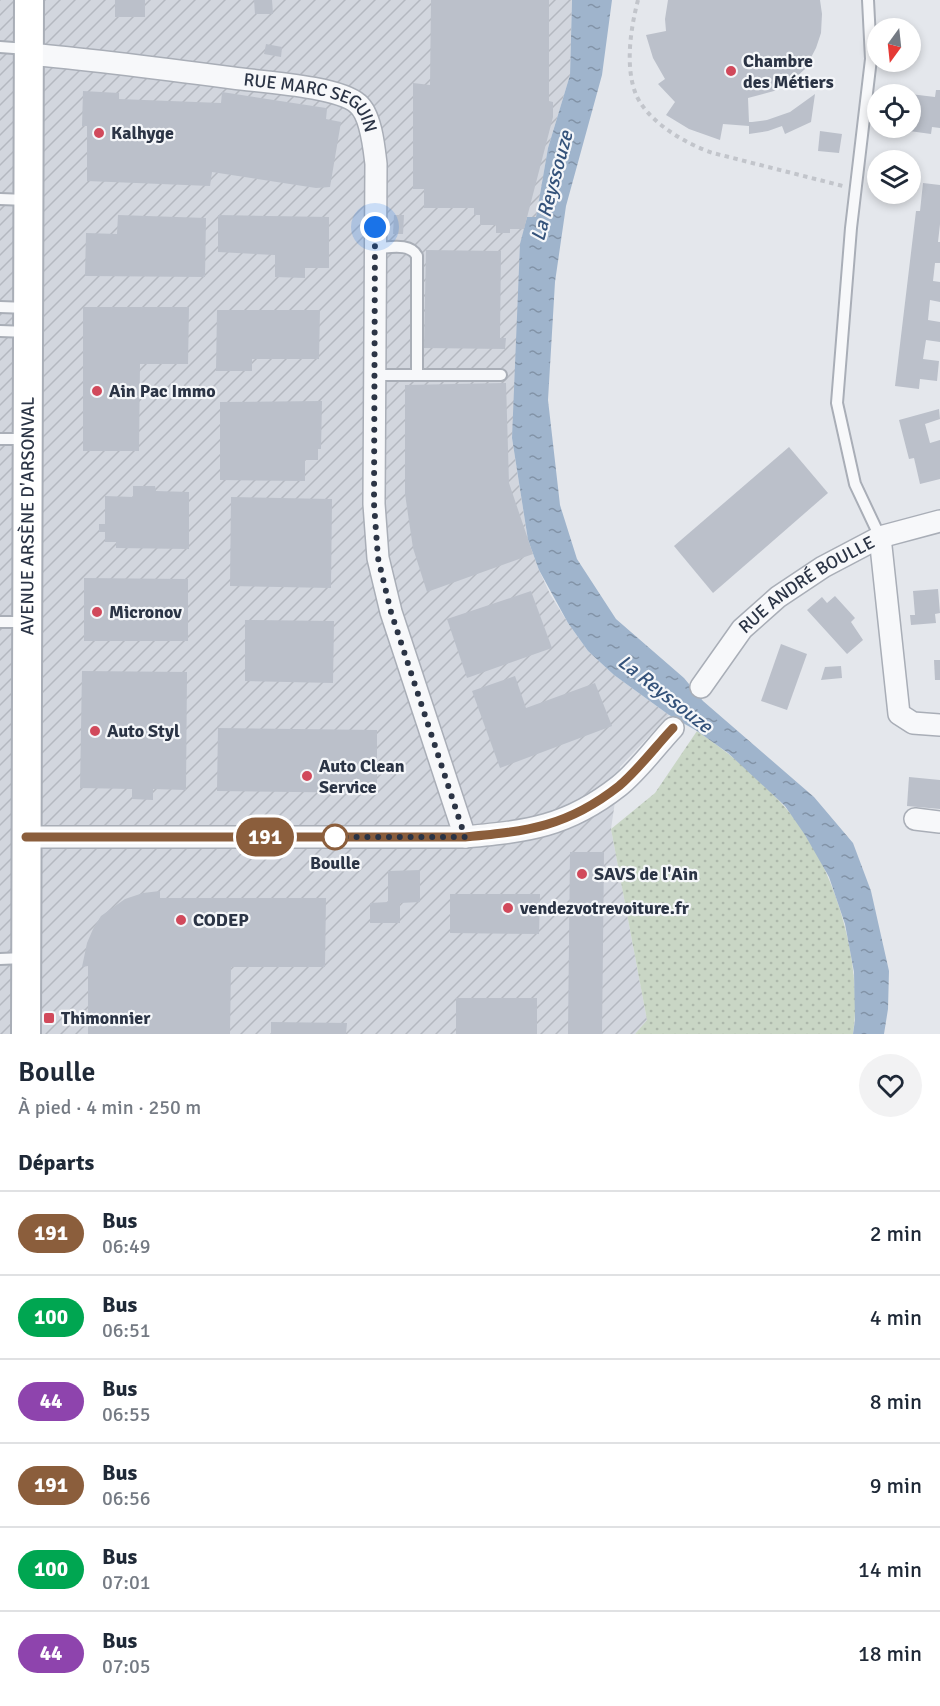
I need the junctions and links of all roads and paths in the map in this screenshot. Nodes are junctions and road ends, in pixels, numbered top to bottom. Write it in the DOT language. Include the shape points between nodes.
graph roads {
  1 [pos="29,0"];
  2 [pos="638,0"];
  3 [pos="868,0"];
  4 [pos="0,47"];
  5 [pos="29,52"];
  6 [pos="856,189"];
  7 [pos="0,199"];
  8 [pos="29,200"];
  9 [pos="375,248"];
  10 [pos="0,307"];
  11 [pos="28,320"];
  12 [pos="0,331"];
  13 [pos="375,375"];
  14 [pos="417,375"];
  15 [pos="501,375"];
  16 [pos="0,439"];
  17 [pos="28,439"];
  18 [pos="940,521"];
  19 [pos="880,537"];
  20 [pos="14,622"];
  21 [pos="700,687"];
  22 [pos="940,725"];
  23 [pos="673,728"];
  24 [pos="915,819"];
  25 [pos="940,822"];
  26 [pos="26,837"];
  27 [pos="465,837"];
  28 [pos="13,959"];
  29 [pos="26,1034"];
  1 -- 5 [label="street, AVENUE ARSÈNE D'ARSONVAL"];
  2 -- 6 [label="path" via="630,44 631,76 635,93 660,124 693,146 713,153"];
  3 -- 6 [label="lane" via="871,58"];
  4 -- 5 [label="lane"];
  5 -- 8 [label="street, AVENUE ARSÈNE D'ARSONVAL"];
  5 -- 9 [label="street, RUE MARC SEGUIN" via="288,85 336,93 358,104 372,130 376,164"];
  6 -- 19 [label="lane" via="837,404 855,484"];
  7 -- 8 [label="lane"];
  8 -- 11 [label="street, AVENUE ARSÈNE D'ARSONVAL"];
  9 -- 13 [label="street, RUE MARC SEGUIN"];
  9 -- 14 [label="lane" via="408,247 417,256"];
  10 -- 11 [label="lane"];
  11 -- 12 [label="lane"];
  11 -- 17 [label="street, AVENUE ARSÈNE D'ARSONVAL"];
  13 -- 14 [label="lane"];
  13 -- 27 [label="street, RUE MARC SEGUIN" via="374,504 378,558 391,612"];
  14 -- 15 [label="lane"];
  16 -- 17 [label="lane"];
  17 -- 20 [label="street, AVENUE ARSÈNE D'ARSONVAL"];
  18 -- 19 [label="street, RUE ANDRÉ BOULLE"];
  19 -- 21 [label="street, RUE ANDRÉ BOULLE" via="823,567 778,597 742,629"];
  19 -- 22 [label="street" via="899,714 913,723"];
  20 -- 26 [label="street, AVENUE ARSÈNE D'ARSONVAL"];
  23 -- 27 [label="street" via="620,785 578,814 551,825"];
  24 -- 25 [label="street"];
  26 -- 27 [label="street"];
  26 -- 28 [label="street, AVENUE ARSÈNE D'ARSONVAL"];
  28 -- 29 [label="street, AVENUE ARSÈNE D'ARSONVAL"];
}
